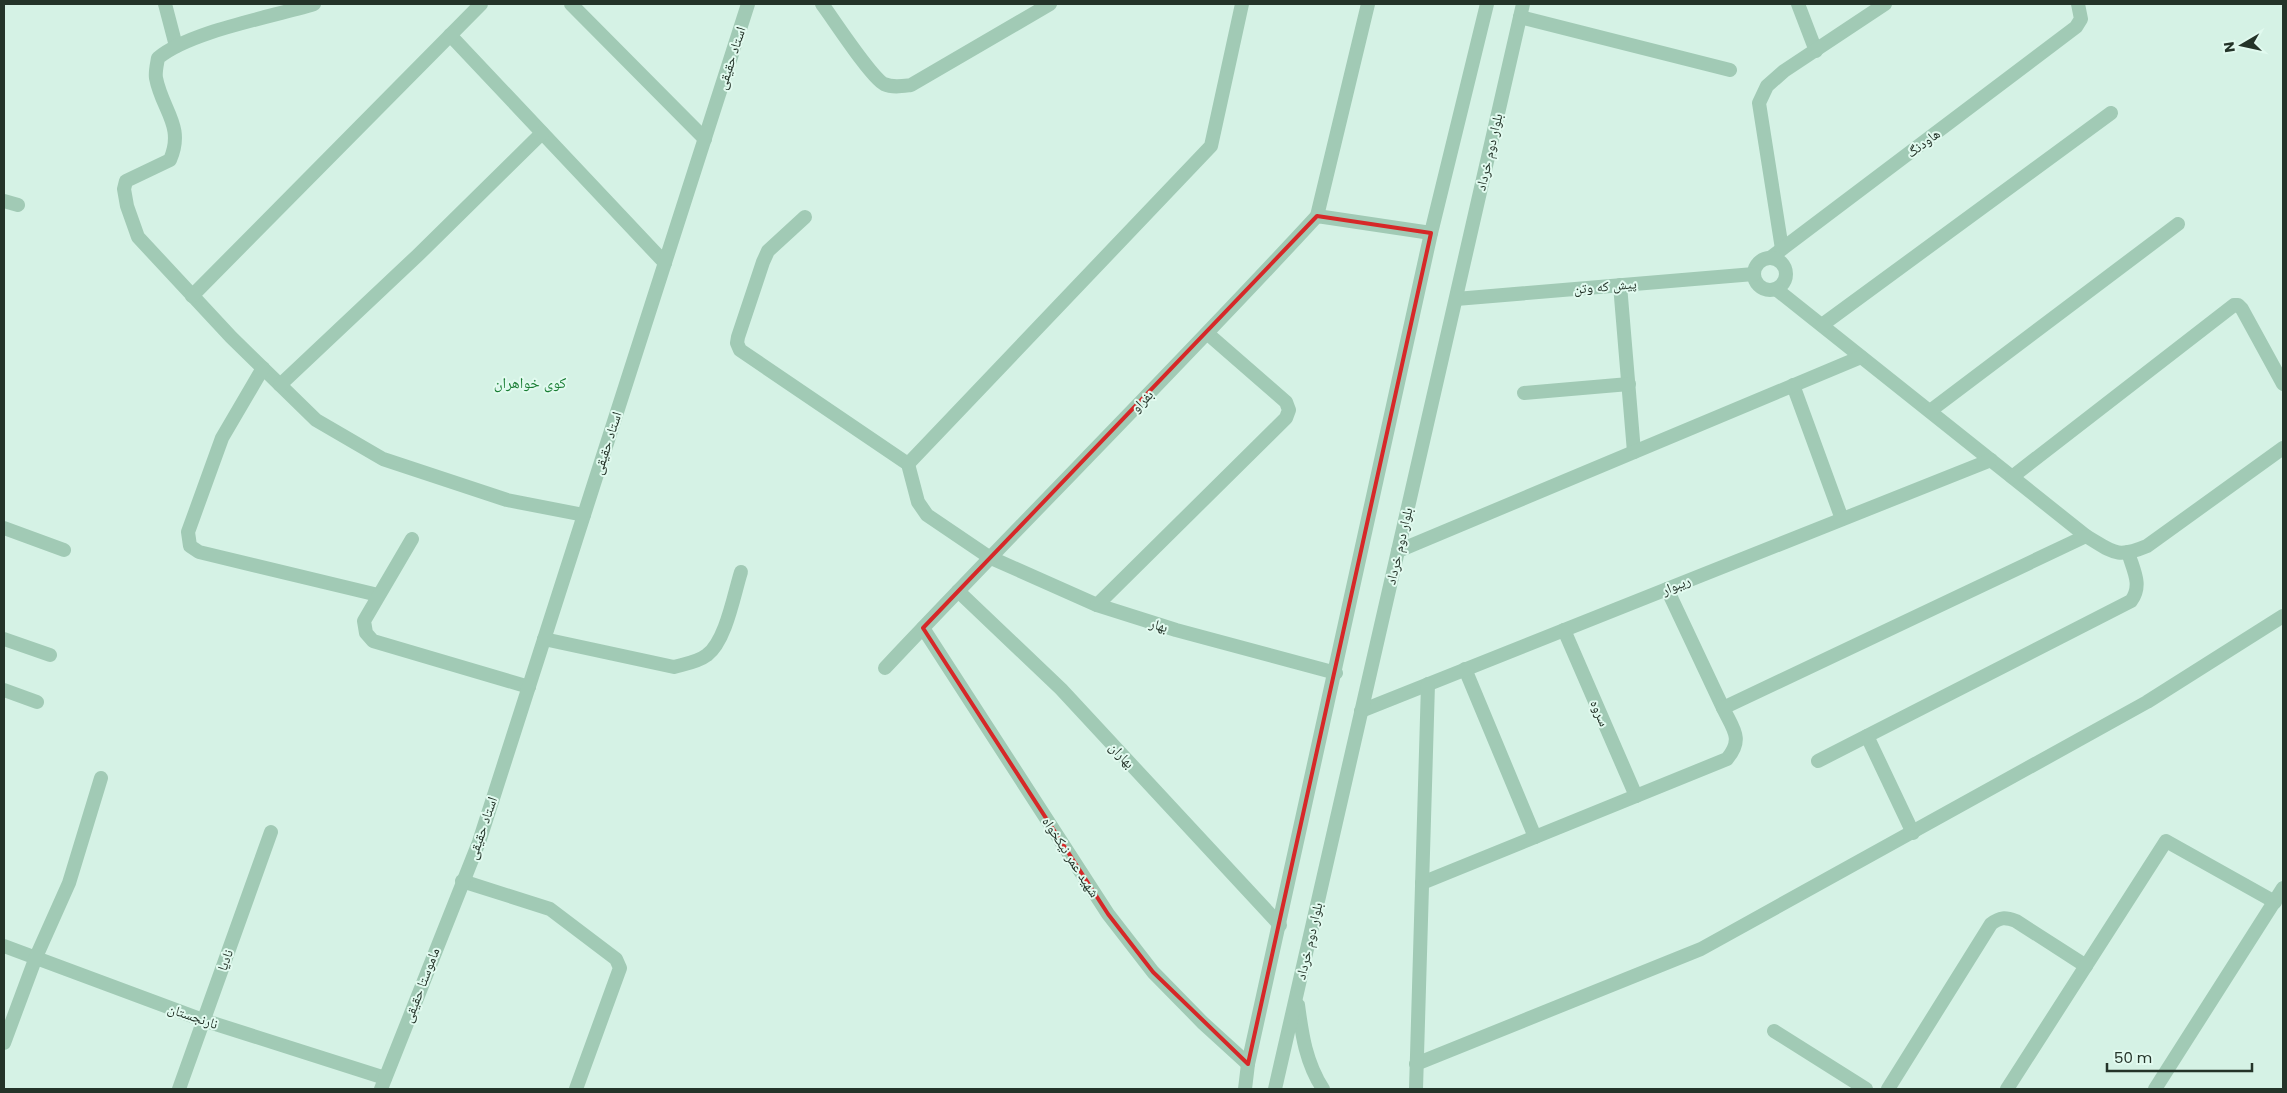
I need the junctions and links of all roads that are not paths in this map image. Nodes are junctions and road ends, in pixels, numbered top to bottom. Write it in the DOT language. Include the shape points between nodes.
graph roads {
  1 [pos="165,4"];
  2 [pos="314,4"];
  3 [pos="481,4"];
  4 [pos="571,4"];
  5 [pos="748,4"];
  6 [pos="822,4"];
  7 [pos="1050,4"];
  8 [pos="1242,4"];
  9 [pos="1368,4"];
  10 [pos="1487,4"];
  11 [pos="1798,4"];
  12 [pos="1885,4"];
  13 [pos="2078,4"];
  14 [pos="1522,10"];
  15 [pos="450,35"];
  16 [pos="176,46"];
  17 [pos="1816,51"];
  18 [pos="1730,70"];
  19 [pos="2111,113"];
  20 [pos="542,132"];
  21 [pos="705,138"];
  22 [pos="4,201"];
  23 [pos="18,205"];
  24 [pos="1317,216"];
  25 [pos="805,217"];
  26 [pos="2178,224"];
  27 [pos="1431,233"];
  28 [pos="1782,249"];
  29 [pos="1770,258"];
  30 [pos="665,263"];
  31 [pos="1754,274"];
  32 [pos="1620,285"];
  33 [pos="1776,289"];
  34 [pos="192,296"];
  35 [pos="1456,298"];
  36 [pos="1822,326"];
  37 [pos="1208,334"];
  38 [pos="1861,357"];
  39 [pos="262,368"];
  40 [pos="1629,384"];
  41 [pos="2283,384"];
  42 [pos="1793,385"];
  43 [pos="280,386"];
  44 [pos="1524,393"];
  45 [pos="1930,411"];
  46 [pos="2283,448"];
  47 [pos="1634,452"];
  48 [pos="1992,460"];
  49 [pos="908,464"];
  50 [pos="2012,477"];
  51 [pos="584,515"];
  52 [pos="1842,519"];
  53 [pos="4,528"];
  54 [pos="2086,536"];
  55 [pos="412,539"];
  56 [pos="64,550"];
  57 [pos="1398,551"];
  58 [pos="2128,552"];
  59 [pos="989,557"];
  60 [pos="741,572"];
  61 [pos="1667,589"];
  62 [pos="958,591"];
  63 [pos="378,595"];
  64 [pos="1097,605"];
  65 [pos="2283,616"];
  66 [pos="923,628"];
  67 [pos="1564,630"];
  68 [pos="544,639"];
  69 [pos="4,640"];
  70 [pos="50,655"];
  71 [pos="885,668"];
  72 [pos="1464,669"];
  73 [pos="1336,673"];
  74 [pos="1428,684"];
  75 [pos="529,687"];
  76 [pos="4,690"];
  77 [pos="37,702"];
  78 [pos="1723,708"];
  79 [pos="1361,711"];
  80 [pos="1867,736"];
  81 [pos="1818,761"];
  82 [pos="101,778"];
  83 [pos="1636,796"];
  84 [pos="271,832"];
  85 [pos="1913,833"];
  86 [pos="1535,837"];
  87 [pos="462,881"];
  88 [pos="1422,883"];
  89 [pos="2283,888"];
  90 [pos="2275,902"];
  91 [pos="1280,925"];
  92 [pos="4,946"];
  93 [pos="36,957"];
  94 [pos="2086,966"];
  95 [pos="1296,994"];
  96 [pos="203,1020"];
  97 [pos="1774,1031"];
  98 [pos="4,1043"];
  99 [pos="1248,1064"];
  100 [pos="1416,1064"];
  101 [pos="383,1084"];
  102 [pos="179,1089"];
  103 [pos="576,1089"];
  104 [pos="1245,1089"];
  105 [pos="1275,1089"];
  106 [pos="1323,1089"];
  107 [pos="1416,1089"];
  108 [pos="1866,1089"];
  109 [pos="1888,1089"];
  110 [pos="2007,1089"];
  111 [pos="2155,1089"];
  1 -- 16 [label="street"];
  2 -- 16 [label="street"];
  3 -- 15 [label="street"];
  4 -- 21 [label="street"];
  5 -- 21 [label="street, استاد حقیقی"];
  6 -- 7 [label="street" via="871,71 884,84 898,87 911,85"];
  8 -- 49 [label="street" via="1210,146"];
  9 -- 24 [label="street"];
  10 -- 27 [label="street"];
  11 -- 17 [label="street"];
  12 -- 17 [label="street"];
  13 -- 28 [label="street, هاودنگ" via="2081,19 2076,27"];
  14 -- 18 [label="street"];
  14 -- 35 [label="street, بلوار دوم خرداد"];
  15 -- 20 [label="street"];
  15 -- 34 [label="street"];
  16 -- 34 [label="street" via="158,58 155,77 176,133 175,148 170,160 126,181 124,189 138,238"];
  17 -- 28 [label="street" via="1767,86 1758,104"];
  19 -- 36 [label="street"];
  20 -- 30 [label="street"];
  20 -- 43 [label="street"];
  21 -- 30 [label="street, استاد حقیقی"];
  22 -- 23 [label="street"];
  24 -- 27 [label="street"];
  24 -- 37 [label="street, بفراو"];
  25 -- 49 [label="street" via="768,251 737,343 740,350"];
  26 -- 45 [label="street"];
  27 -- 73 [label="street"];
  28 -- 29 [label="street, هاودنگ"];
  29 -- 31 [label="street" via="1758,263"];
  29 -- 33 [label="street" via="1781,262 1786,274"];
  30 -- 51 [label="street, استاد حقیقی"];
  31 -- 32 [label="street, پیش که وتن"];
  31 -- 33 [label="street" via="1758,286"];
  32 -- 35 [label="street, پیش که وتن"];
  32 -- 40 [label="street"];
  33 -- 36 [label="street"];
  34 -- 39 [label="street"];
  35 -- 57 [label="street, بلوار دوم خرداد"];
  36 -- 38 [label="street"];
  37 -- 59 [label="street, بفراو"];
  37 -- 64 [label="street" via="1286,402 1289,410 1286,418"];
  38 -- 42 [label="street"];
  38 -- 45 [label="street"];
  39 -- 43 [label="street"];
  39 -- 63 [label="street" via="222,438 188,532 190,546 199,552"];
  40 -- 44 [label="street"];
  40 -- 47 [label="street"];
  41 -- 50 [label="street" via="2242,309 2234,305"];
  42 -- 47 [label="street"];
  42 -- 52 [label="street"];
  43 -- 51 [label="street" via="316,420 383,459 507,500"];
  45 -- 48 [label="street"];
  46 -- 58 [label="street" via="2147,546"];
  47 -- 57 [label="street"];
  48 -- 50 [label="street"];
  48 -- 52 [label="street, ریبوار"];
  49 -- 59 [label="street, بهار" via="918,502 927,515"];
  50 -- 54 [label="street"];
  51 -- 68 [label="street, استاد حقیقی"];
  52 -- 61 [label="street, ریبوار"];
  53 -- 56 [label="street"];
  54 -- 58 [label="street" via="2105,548 2122,554"];
  54 -- 78 [label="street"];
  55 -- 63 [label="street"];
  57 -- 79 [label="street, بلوار دوم خرداد"];
  58 -- 80 [label="street" via="2138,584 2137,593 2131,601"];
  59 -- 62 [label="street, بفراو"];
  59 -- 64 [label="street, بهار"];
  60 -- 68 [label="street" via="720,639 708,655 693,662 674,667"];
  61 -- 67 [label="street, ریبوار"];
  61 -- 78 [label="street"];
  62 -- 66 [label="street, بفراو"];
  62 -- 91 [label="street, بهاران" via="1061,689"];
  63 -- 75 [label="street" via="364,621 366,634 373,641"];
  64 -- 73 [label="street, بهار"];
  65 -- 85 [label="street" via="2147,702"];
  66 -- 71 [label="street, بفراو"];
  66 -- 99 [label="street, شهید عمر نیکخواه" via="1108,914 1153,972"];
  67 -- 72 [label="street, ریبوار"];
  67 -- 83 [label="street, سروه"];
  68 -- 75 [label="street, استاد حقیقی"];
  69 -- 70 [label="street"];
  72 -- 74 [label="street, ریبوار"];
  72 -- 86 [label="street"];
  73 -- 91 [label="street"];
  74 -- 79 [label="street, ریبوار"];
  74 -- 88 [label="street"];
  75 -- 87 [label="street, استاد حقیقی"];
  76 -- 77 [label="street"];
  78 -- 83 [label="street" via="1736,740 1736,748 1727,759"];
  79 -- 95 [label="street, بلوار دوم خرداد"];
  80 -- 81 [label="street"];
  80 -- 85 [label="street"];
  82 -- 93 [label="street" via="69,883"];
  83 -- 86 [label="street"];
  84 -- 96 [label="street, نادیا"];
  85 -- 100 [label="street" via="1701,949"];
  86 -- 88 [label="street"];
  87 -- 101 [label="street, ماموستا حقیقی"];
  87 -- 103 [label="street" via="550,909 616,959 620,968"];
  88 -- 100 [label="street"];
  89 -- 90 [label="street"];
  90 -- 94 [label="street" via="2166,841"];
  90 -- 111 [label="street"];
  91 -- 99 [label="street"];
  92 -- 93 [label="street, نارنجستان"];
  93 -- 96 [label="street, نارنجستان"];
  93 -- 98 [label="street"];
  94 -- 109 [label="street" via="2016,922 1999,918 1991,924"];
  94 -- 110 [label="street"];
  95 -- 105 [label="street, بلوار دوم خرداد"];
  95 -- 106 [label="street" via="1307,1056"];
  96 -- 101 [label="street, نارنجستان"];
  96 -- 102 [label="street, نادیا"];
  97 -- 108 [label="street"];
  99 -- 104 [label="street"];
  100 -- 107 [label="street"];
}
